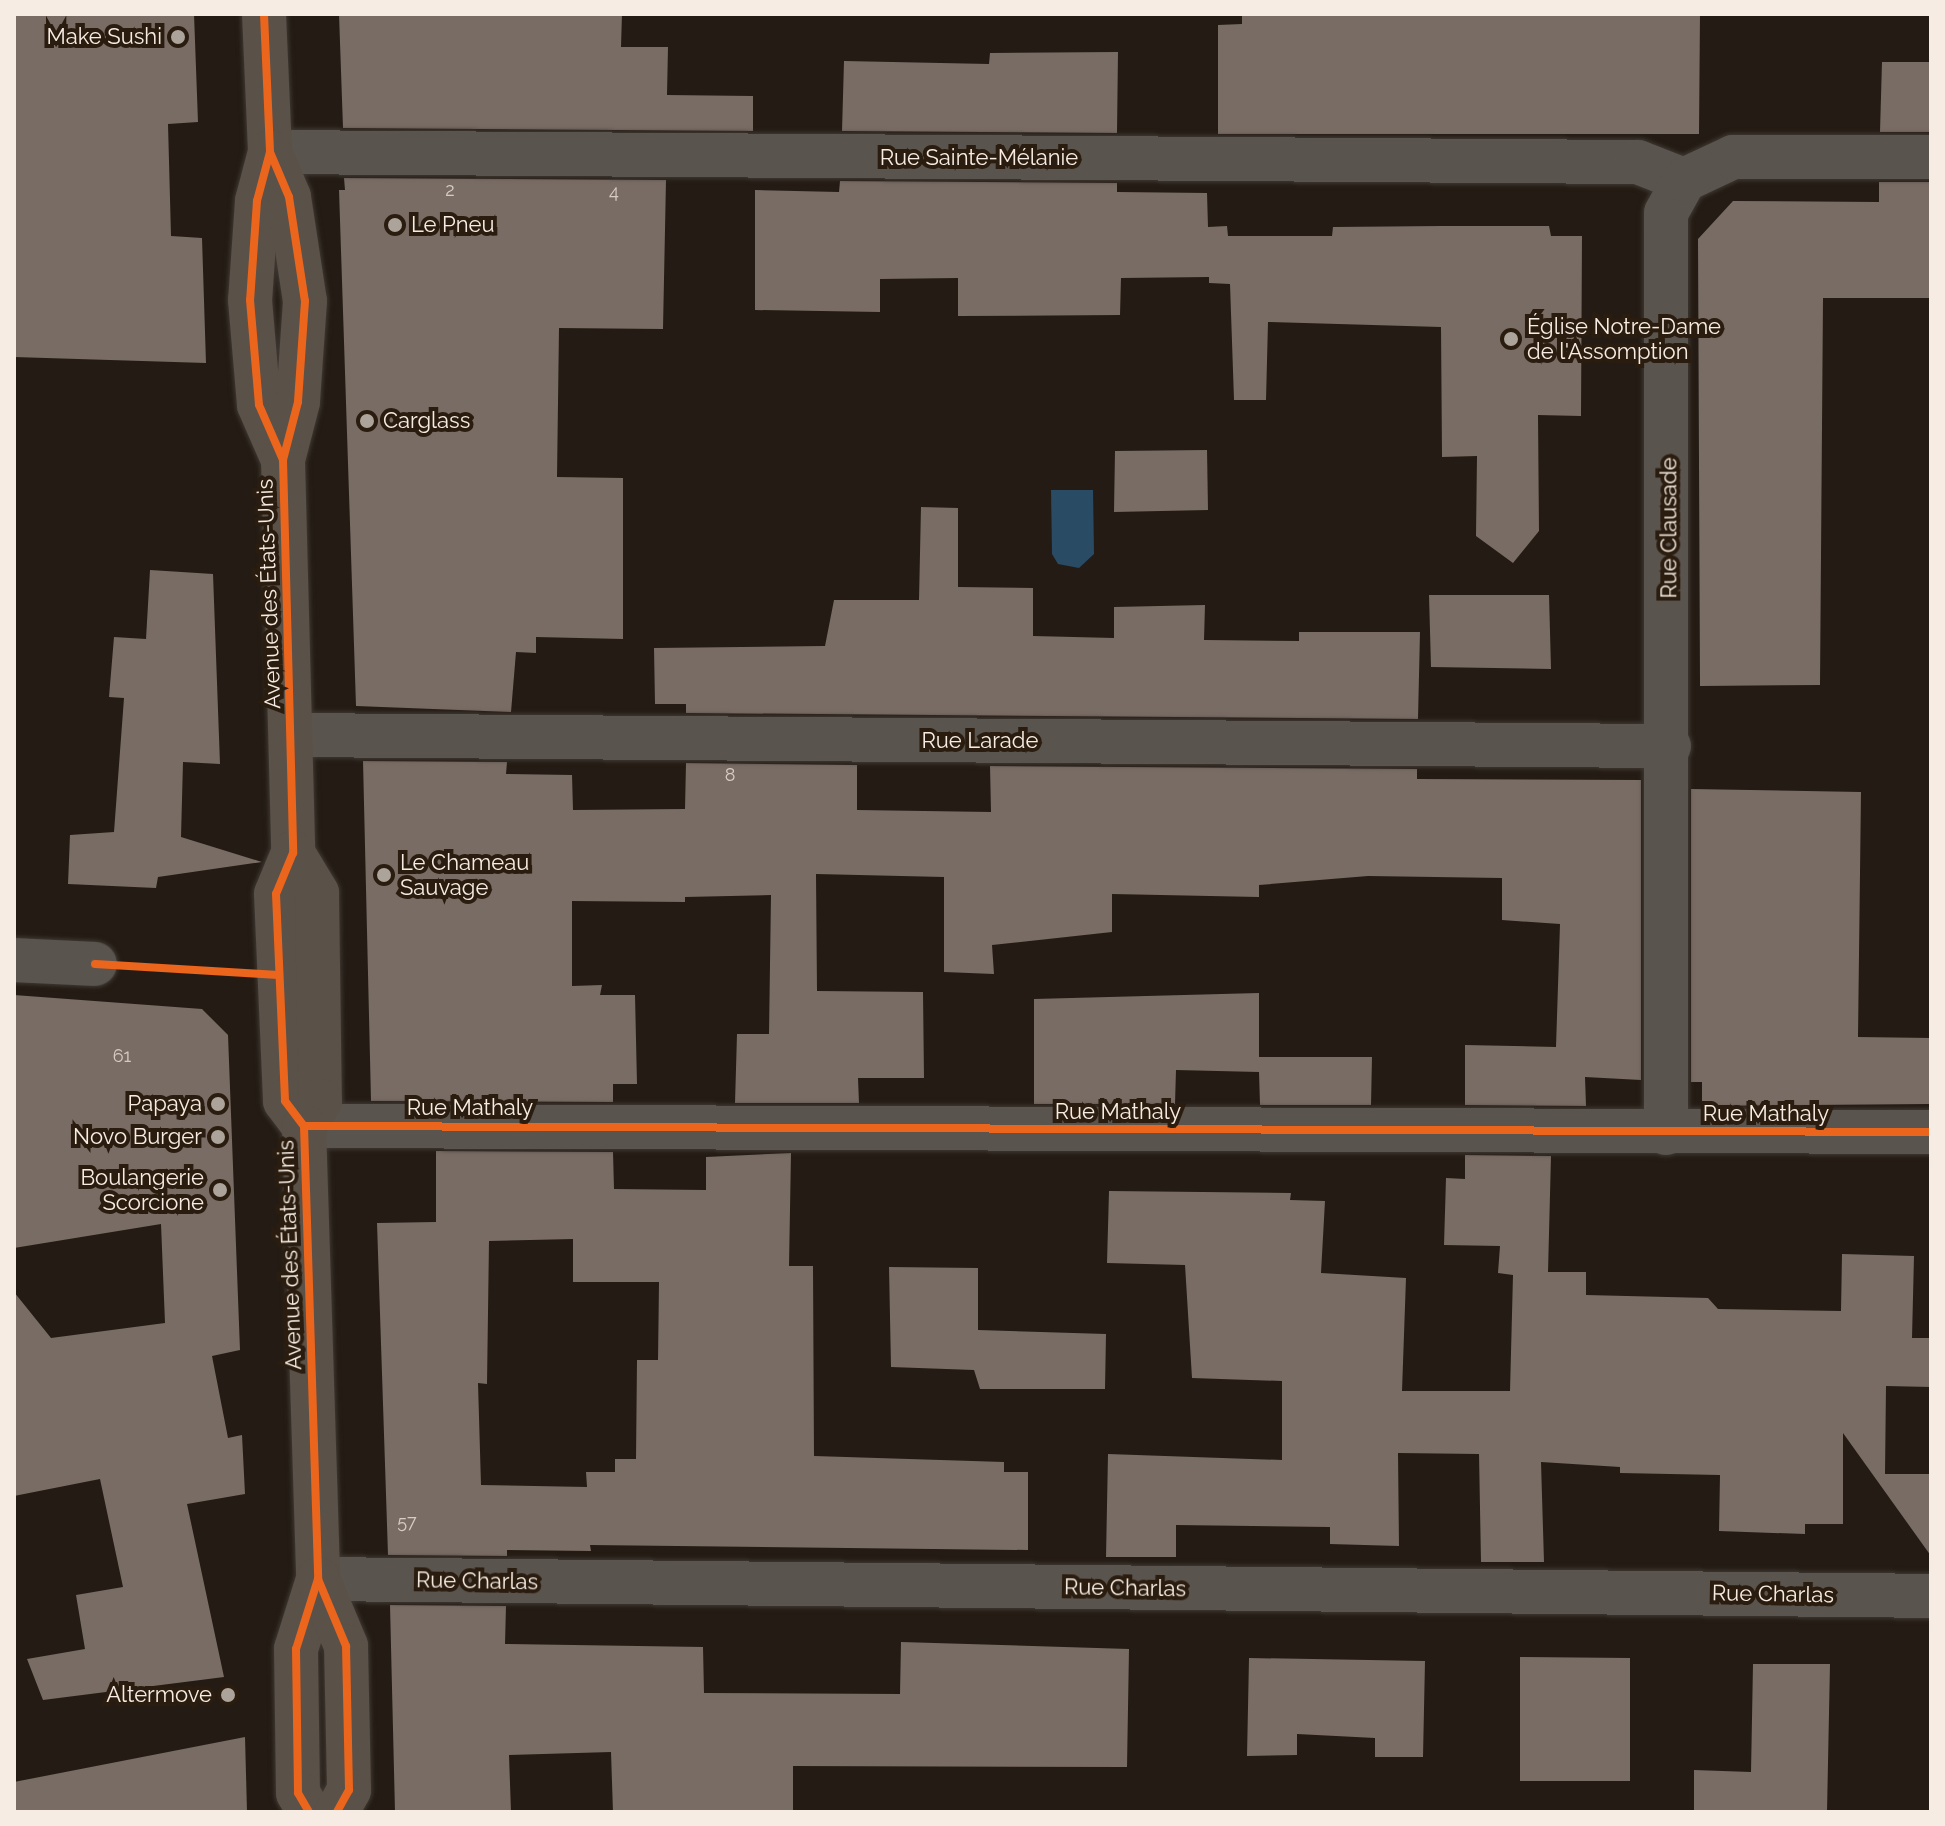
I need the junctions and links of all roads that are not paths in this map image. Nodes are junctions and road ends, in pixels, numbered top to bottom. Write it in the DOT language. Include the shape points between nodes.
graph roads {
  1 [pos="264,14"];
  2 [pos="270,152"];
  3 [pos="1931,157"];
  4 [pos="1684,180"];
  5 [pos="291,735"];
  6 [pos="1669,746"];
  7 [pos="14,960"];
  8 [pos="95,964"];
  9 [pos="304,1126"];
  10 [pos="1931,1132"];
  11 [pos="1666,1133"];
  12 [pos="318,1579"];
  13 [pos="1931,1596"];
  14 [pos="309,1812"];
  15 [pos="337,1812"];
  1 -- 2 [label="main road, Avenue des États-Unis"];
  2 -- 4 [label="street, Rue Sainte-Mélanie" via="1638,162"];
  2 -- 5 [label="main road, Avenue des États-Unis" via="257,201 250,300 259,405 283,460"];
  3 -- 4 [label="street" via="1733,157"];
  4 -- 6 [label="street, Rue Clausade" via="1666,213"];
  5 -- 6 [label="street, Rue Larade"];
  5 -- 9 [label="main road, Avenue des États-Unis" via="293,853 276,894 285,1101"];
  6 -- 11 [label="street, Rue Clausade"];
  7 -- 8 [label="street"];
  9 -- 11 [label="street, Rue Mathaly"];
  9 -- 12 [label="main road, Avenue des États-Unis"];
  10 -- 11 [label="street, Rue Mathaly"];
  12 -- 13 [label="street, Rue Charlas"];
  12 -- 14 [label="main road, Avenue des États-Unis" via="296,1649 298,1793"];
  12 -- 15 [label="main road, Avenue des États-Unis" via="346,1646 349,1790"];
}
